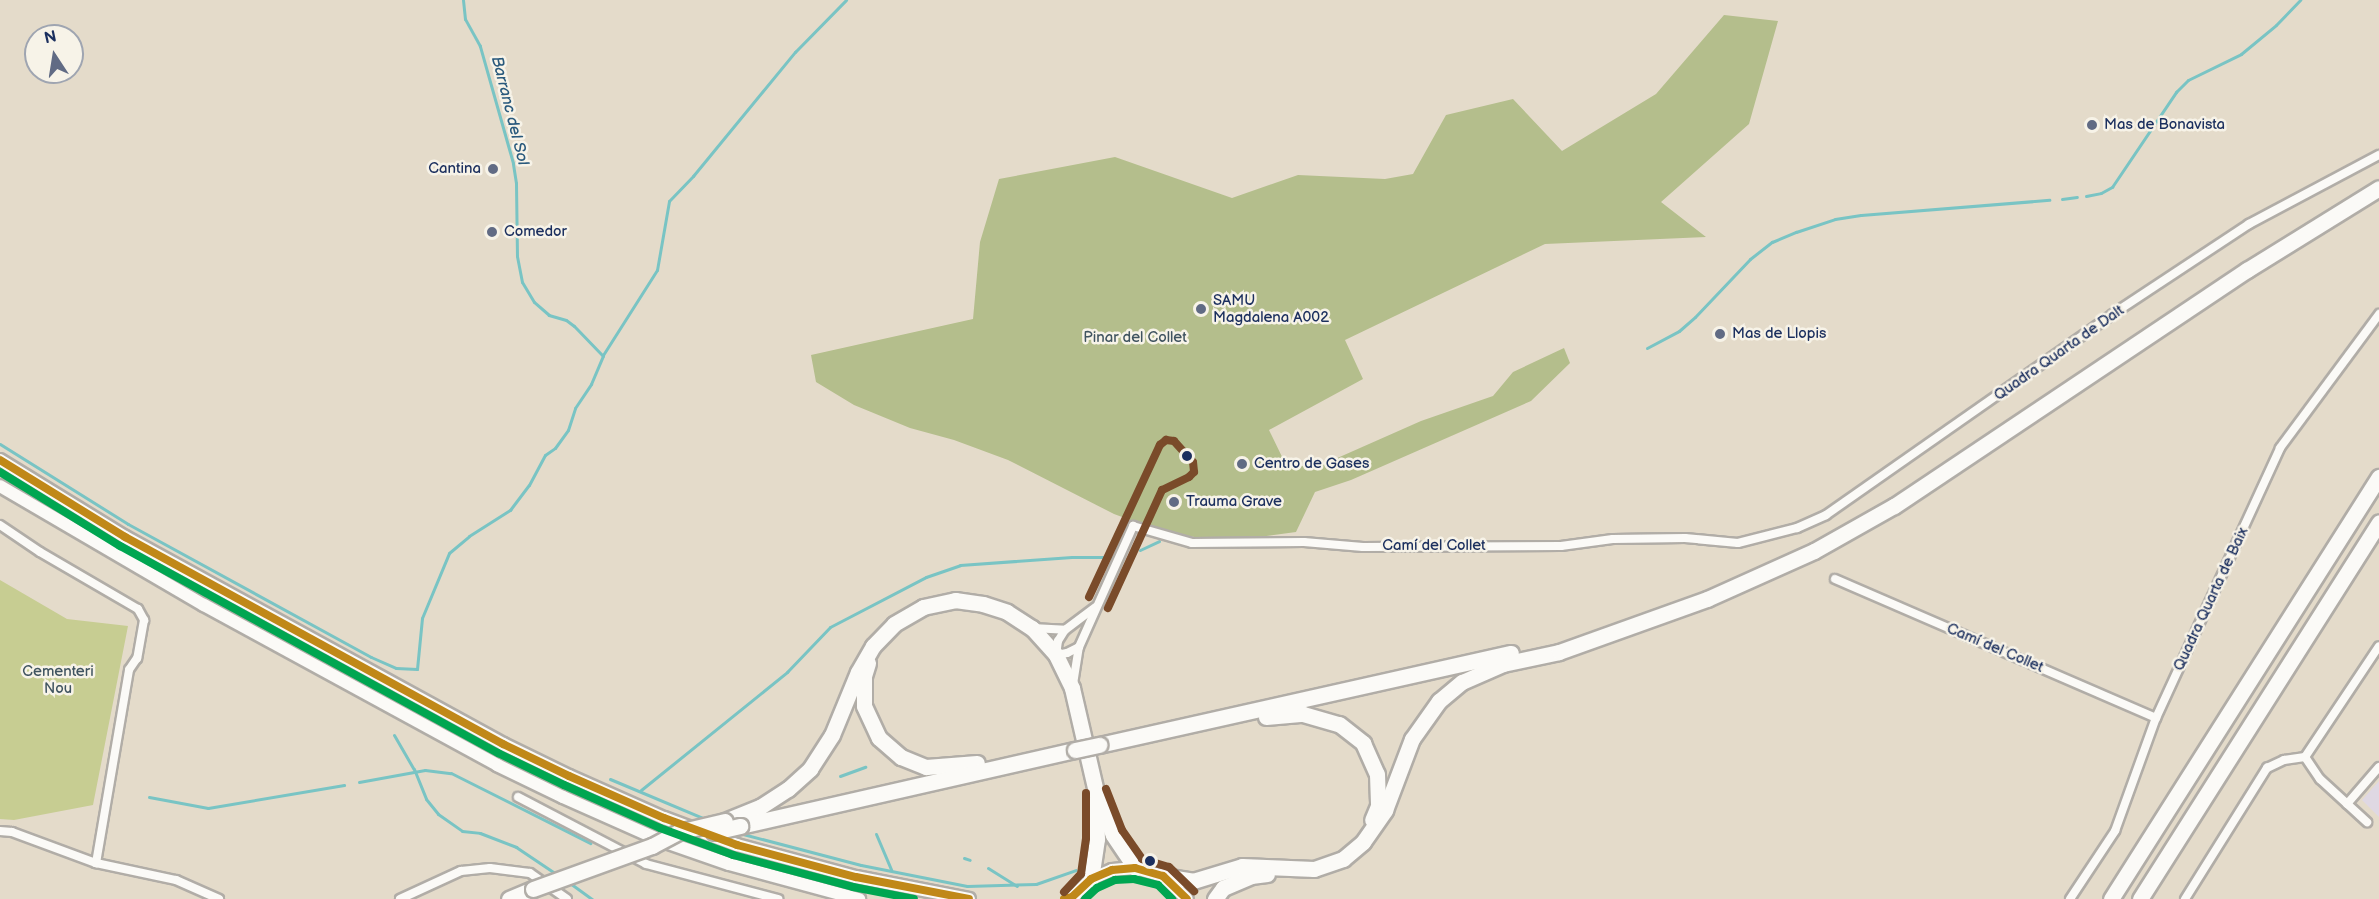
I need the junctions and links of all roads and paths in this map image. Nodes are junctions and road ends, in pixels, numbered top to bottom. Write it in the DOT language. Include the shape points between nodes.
graph roads {
  1 [pos="2379,155"];
  2 [pos="2379,188"];
  3 [pos="2379,314"];
  4 [pos="0,460"];
  5 [pos="2379,477"];
  6 [pos="0,486"];
  7 [pos="2379,523"];
  8 [pos="0,525"];
  9 [pos="1738,543"];
  10 [pos="1835,579"];
  11 [pos="1098,604"];
  12 [pos="1032,628"];
  13 [pos="1065,630"];
  14 [pos="1597,636"];
  15 [pos="873,646"];
  16 [pos="2379,646"];
  17 [pos="1079,647"];
  18 [pos="1056,655"];
  19 [pos="1072,687"];
  20 [pos="2156,718"];
  21 [pos="1184,726"];
  22 [pos="1052,755"];
  23 [pos="2305,757"];
  24 [pos="2379,767"];
  25 [pos="1095,792"];
  26 [pos="519,797"];
  27 [pos="2347,804"];
  28 [pos="2367,822"];
  29 [pos="733,823"];
  30 [pos="0,831"];
  31 [pos="1363,842"];
  32 [pos="96,863"];
  33 [pos="1135,868"];
  34 [pos="1298,870"];
  35 [pos="1163,876"];
  36 [pos="1090,879"];
  37 [pos="1069,898"];
  38 [pos="219,899"];
  39 [pos="400,899"];
  40 [pos="509,899"];
  41 [pos="567,899"];
  42 [pos="778,899"];
  43 [pos="859,899"];
  44 [pos="969,899"];
  45 [pos="1187,899"];
  46 [pos="1215,899"];
  47 [pos="2070,899"];
  48 [pos="2111,899"];
  49 [pos="2140,899"];
  50 [pos="2185,899"];
  1 -- 9 [label="street, Quadra Quarta de Dalt" via="2249,224 1826,515 1797,528"];
  2 -- 14 [label="highway" via="2247,270 1894,506 1814,551 1707,599"];
  3 -- 20 [label="street, Quadra Quarta de Baix" via="2280,448"];
  4 -- 44 [label="main road" via="125,537 503,744 569,776 737,845 856,877"];
  5 -- 48 [label="highway"];
  6 -- 43 [label="main road" via="162,582 496,765 660,840 729,864"];
  7 -- 49 [label="highway"];
  8 -- 32 [label="street" via="138,609 144,621 137,658 129,670"];
  9 -- 11 [label="street, Camí del Collet" via="1685,538 1613,539 1561,546 1192,543 1133,526"];
  10 -- 20 [label="street, Camí del Collet"];
  11 -- 13 [label="street"];
  11 -- 17 [label="street"];
  12 -- 13 [label="street"];
  12 -- 15 [label="highway" via="1007,612 955,600 923,607 894,624"];
  12 -- 18 [label="highway"];
  13 -- 18 [label="street"];
  14 -- 21 [label="highway"];
  14 -- 31 [label="highway" via="1559,652 1503,664 1462,682 1439,701 1412,739 1385,810"];
  15 -- 22 [label="highway" via="864,676 864,706 879,738 901,757 926,767 963,766 1027,752"];
  15 -- 29 [label="highway" via="832,735 810,769 788,789"];
  16 -- 23 [label="street"];
  17 -- 18 [label="street"];
  17 -- 19 [label="street"];
  18 -- 19 [label="highway"];
  19 -- 25 [label="highway"];
  20 -- 47 [label="street, Quadra Quarta de Baix" via="2115,831"];
  21 -- 22 [label="highway, bridge"];
  21 -- 31 [label="highway" via="1228,726 1303,714 1339,724 1363,743 1377,774 1378,806"];
  22 -- 29 [label="highway"];
  23 -- 27 [label="street" via="2320,780"];
  23 -- 50 [label="street" via="2266,768"];
  24 -- 27 [label="street"];
  25 -- 33 [label="highway" via="1113,835"];
  25 -- 36 [label="highway" via="1097,839"];
  26 -- 42 [label="street" via="646,864"];
  27 -- 28 [label="street"];
  29 -- 40 [label="highway, bridge" via="652,846"];
  30 -- 32 [label="street"];
  31 -- 34 [label="highway" via="1343,859"];
  32 -- 38 [label="street" via="176,880"];
  33 -- 35 [label="main road"];
  33 -- 36 [label="main road" via="1112,870"];
  34 -- 35 [label="highway" via="1242,866 1193,881"];
  34 -- 46 [label="highway" via="1251,876 1223,888"];
  35 -- 45 [label="main road"];
  36 -- 37 [label="main road"];
  39 -- 41 [label="street" via="461,871 490,868 531,873"];
}
